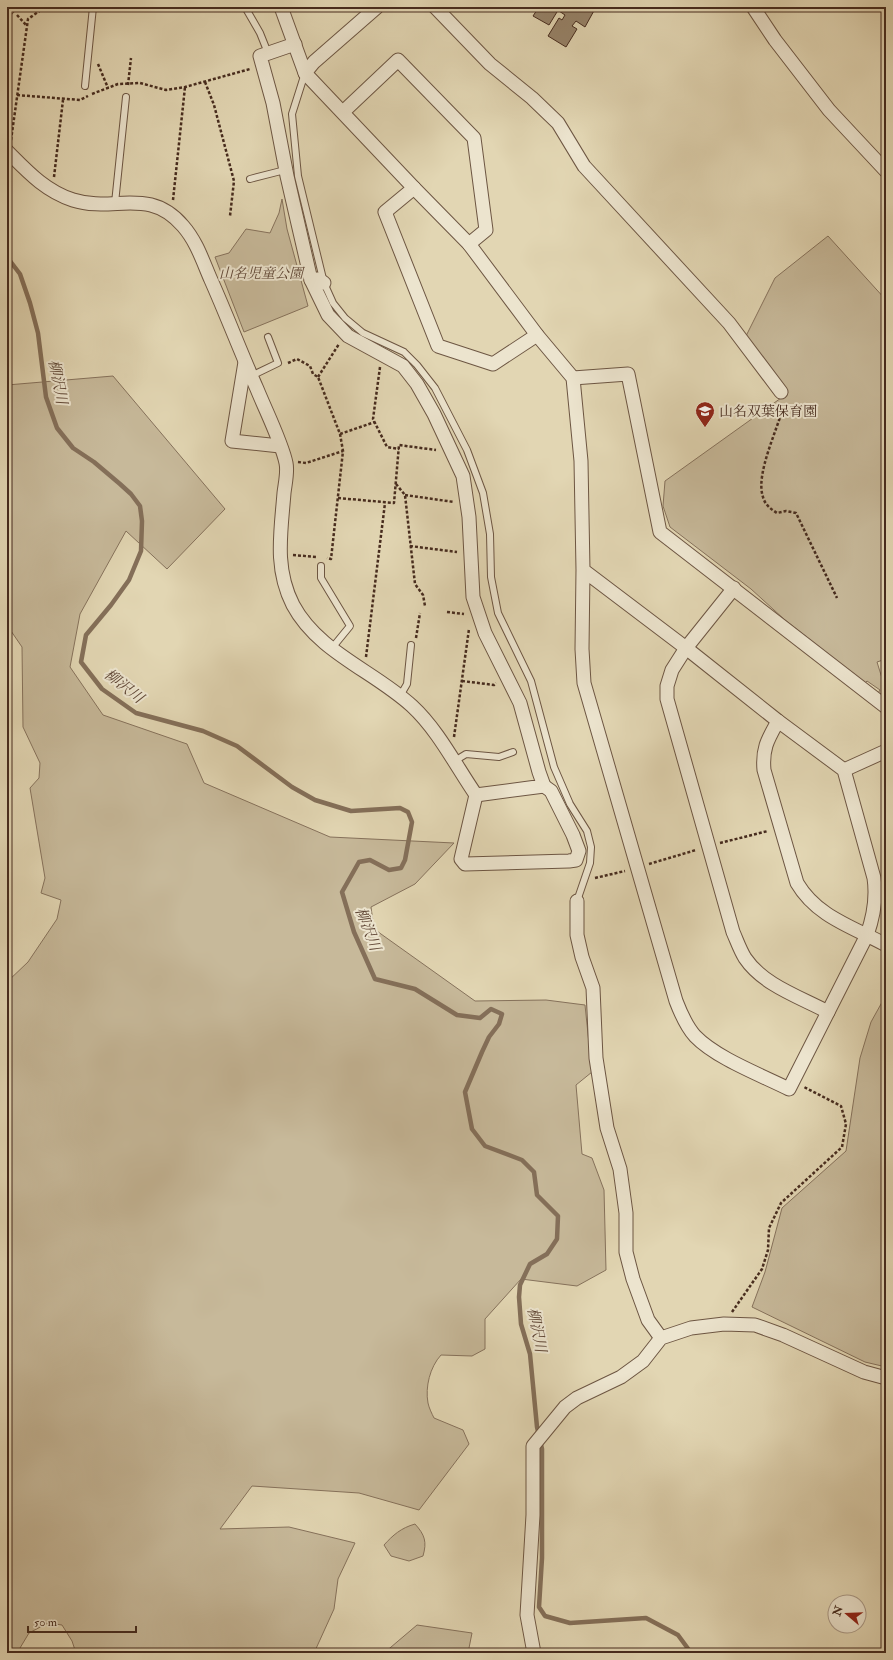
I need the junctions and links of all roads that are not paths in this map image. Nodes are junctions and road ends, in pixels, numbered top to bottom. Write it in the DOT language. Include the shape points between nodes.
graph roads {
  1 [pos="93,7"];
  2 [pos="245,7"];
  3 [pos="281,7"];
  4 [pos="377,7"];
  5 [pos="435,7"];
  6 [pos="753,7"];
  7 [pos="295,44"];
  8 [pos="268,53"];
  9 [pos="305,72"];
  10 [pos="85,86"];
  11 [pos="126,97"];
  12 [pos="343,112"];
  13 [pos="9,148"];
  14 [pos="285,170"];
  15 [pos="886,171"];
  16 [pos="250,178"];
  17 [pos="414,188"];
  18 [pos="115,203"];
  19 [pos="469,244"];
  20 [pos="311,280"];
  21 [pos="324,283"];
  22 [pos="537,335"];
  23 [pos="268,337"];
  24 [pos="245,362"];
  25 [pos="251,376"];
  26 [pos="573,378"];
  27 [pos="781,392"];
  28 [pos="280,446"];
  29 [pos="321,566"];
  30 [pos="583,570"];
  31 [pos="734,588"];
  32 [pos="411,645"];
  33 [pos="332,648"];
  34 [pos="686,648"];
  35 [pos="400,696"];
  36 [pos="886,707"];
  37 [pos="778,721"];
  38 [pos="886,751"];
  39 [pos="513,752"];
  40 [pos="453,762"];
  41 [pos="844,770"];
  42 [pos="544,786"];
  43 [pos="476,795"];
  44 [pos="577,901"];
  45 [pos="867,935"];
  46 [pos="886,945"];
  47 [pos="828,1012"];
  48 [pos="661,1338"];
  49 [pos="886,1378"];
  50 [pos="534,1653"];
  1 -- 10 [label="lane"];
  2 -- 8 [label="lane"];
  3 -- 7 [label="street"];
  4 -- 9 [label="street"];
  5 -- 27 [label="street" via="490,64 558,123 584,166 729,324"];
  6 -- 15 [label="street" via="829,110"];
  7 -- 8 [label="street"];
  7 -- 9 [label="street"];
  8 -- 14 [label="street" via="260,56 273,103"];
  9 -- 12 [label="street"];
  9 -- 21 [label="lane" via="292,114 298,176"];
  11 -- 18 [label="lane"];
  12 -- 17 [label="street"];
  12 -- 19 [label="street" via="398,60 474,138 486,230"];
  13 -- 18 [label="street" via="40,183 56,193 91,204"];
  14 -- 16 [label="lane"];
  14 -- 20 [label="street"];
  17 -- 19 [label="street"];
  17 -- 22 [label="street" via="385,212 438,346 493,364"];
  18 -- 24 [label="street" via="151,204 171,213 185,228 196,244"];
  19 -- 22 [label="street"];
  20 -- 21 [label="street" via="318,278"];
  20 -- 42 [label="street" via="328,314 348,336 403,366 417,384 463,476 469,517 474,597 485,633 520,703"];
  21 -- 44 [label="lane" via="332,303 345,318 363,333 404,352 435,388 466,450 483,493 490,534 490,577 498,613 531,681 554,767 570,804 587,830 591,847 590,863"];
  22 -- 26 [label="street"];
  23 -- 25 [label="lane" via="278,364"];
  24 -- 25 [label="street"];
  24 -- 28 [label="street" via="232,441"];
  25 -- 28 [label="street"];
  26 -- 30 [label="street" via="581,461"];
  26 -- 31 [label="street" via="628,374 660,532"];
  28 -- 33 [label="street" via="286,464 279,554 285,584 293,605 306,624"];
  29 -- 33 [label="lane" via="321,578 350,626"];
  30 -- 34 [label="street"];
  30 -- 47 [label="street" via="584,683 636,868 684,1021 695,1036 714,1052 789,1089"];
  31 -- 34 [label="street"];
  31 -- 36 [label="street"];
  32 -- 35 [label="lane" via="407,684"];
  33 -- 35 [label="street"];
  34 -- 37 [label="street"];
  34 -- 47 [label="street" via="672,670 667,686 667,699 734,932 744,957 766,980"];
  35 -- 40 [label="street" via="429,724"];
  37 -- 41 [label="street"];
  37 -- 45 [label="street" via="766,743 764,770 797,883 806,897 825,914"];
  38 -- 41 [label="street"];
  39 -- 40 [label="lane" via="499,757 466,754"];
  40 -- 43 [label="street"];
  41 -- 45 [label="street" via="877,895"];
  42 -- 43 [label="street"];
  42 -- 43 [label="street" via="551,790 573,835 579,851 576,860 465,864 462,859"];
  44 -- 48 [label="street" via="577,935 593,988 596,1058 607,1128 620,1169 626,1213 626,1252 648,1320"];
  45 -- 46 [label="street"];
  45 -- 47 [label="street"];
  48 -- 49 [label="street" via="691,1328 724,1324 755,1325 864,1372"];
  48 -- 50 [label="street" via="643,1361 621,1377 577,1398 565,1407 534,1445 527,1615"];
}
